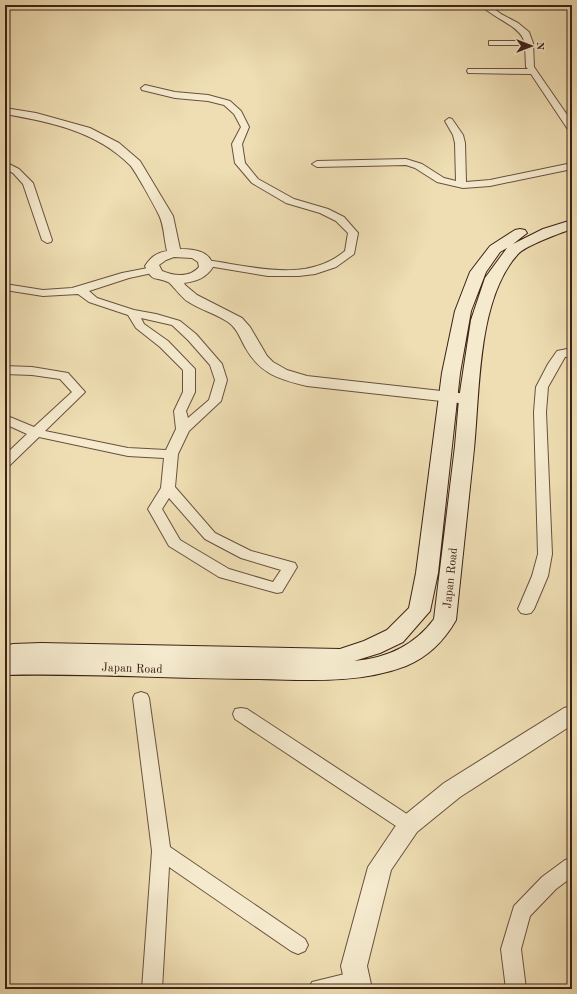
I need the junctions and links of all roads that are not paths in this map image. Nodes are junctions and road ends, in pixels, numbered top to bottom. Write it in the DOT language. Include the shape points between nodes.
graph roads {
  1 [pos="445,5"];
  2 [pos="448,5"];
  3 [pos="485,5"];
  4 [pos="492,43"];
  5 [pos="528,43"];
  6 [pos="471,71"];
  7 [pos="532,72"];
  8 [pos="145,88"];
  9 [pos="5,111"];
  10 [pos="449,121"];
  11 [pos="572,129"];
  12 [pos="317,164"];
  13 [pos="5,165"];
  14 [pos="572,166"];
  15 [pos="461,184"];
  16 [pos="572,215"];
  17 [pos="572,224"];
  18 [pos="47,240"];
  19 [pos="174,253"];
  20 [pos="206,263"];
  21 [pos="153,270"];
  22 [pos="175,279"];
  23 [pos="5,287"];
  24 [pos="80,290"];
  25 [pos="132,313"];
  26 [pos="572,352"];
  27 [pos="5,370"];
  28 [pos="448,397"];
  29 [pos="468,399"];
  30 [pos="5,419"];
  31 [pos="183,429"];
  32 [pos="36,433"];
  33 [pos="172,454"];
  34 [pos="5,462"];
  35 [pos="168,488"];
  36 [pos="526,609"];
  37 [pos="5,652"];
  38 [pos="5,666"];
  39 [pos="141,698"];
  40 [pos="241,714"];
  41 [pos="572,714"];
  42 [pos="409,825"];
  43 [pos="161,850"];
  44 [pos="572,866"];
  45 [pos="298,945"];
  46 [pos="358,985"];
  47 [pos="152,989"];
  48 [pos="319,989"];
  49 [pos="516,989"];
  1 -- 2 [label="street"];
  3 -- 5 [label="street" via="526,34"];
  4 -- 5 [label="street"];
  5 -- 7 [label="street"];
  6 -- 7 [label="street"];
  7 -- 11 [label="street"];
  8 -- 20 [label="street" via="227,103 238,113 245,127 237,144 240,163 255,181 290,201 335,216 353,233 350,252 331,266 307,272 271,274"];
  9 -- 19 [label="street" via="36,116 86,130 115,146 136,164 166,216"];
  10 -- 15 [label="street" via="460,142"];
  12 -- 15 [label="street" via="406,162 420,165 439,180"];
  13 -- 18 [label="street" via="16,171 28,184"];
  14 -- 15 [label="street" via="496,183"];
  16 -- 28 [label="main road, Japan Road" via="521,232 496,249 478,272 462,311"];
  17 -- 29 [label="main road, Japan Road" via="548,232 513,250 493,278 479,320"];
  19 -- 20 [label="street" via="198,256"];
  19 -- 21 [label="street" via="154,262"];
  20 -- 22 [label="street" via="204,271 199,275"];
  21 -- 22 [label="street" via="161,276"];
  21 -- 24 [label="street" via="127,275"];
  22 -- 28 [label="street" via="180,290 193,299 214,307 236,320 261,361 288,377"];
  23 -- 24 [label="street" via="30,293"];
  24 -- 25 [label="street" via="93,300"];
  25 -- 31 [label="street" via="140,326 164,344 189,369 189,392 180,411"];
  25 -- 31 [label="street" via="176,323 216,364 221,380 214,401"];
  26 -- 36 [label="street" via="561,354 542,387 540,412 545,554 540,576"];
  27 -- 32 [label="street" via="64,376 80,392"];
  28 -- 29 [label="street"];
  28 -- 37 [label="main road, Japan Road" via="427,574 419,612 395,636 372,647 340,657"];
  29 -- 38 [label="main road, Japan Road" via="445,620 435,635 420,649 397,660 366,669 214,670 47,664"];
  30 -- 32 [label="street"];
  31 -- 33 [label="street"];
  32 -- 33 [label="street" via="128,452"];
  32 -- 34 [label="street"];
  33 -- 35 [label="street"];
  35 -- 35 [label="street" via="210,536 246,555 290,567 277,588 224,573 174,543 155,509"];
  39 -- 43 [label="street"];
  40 -- 42 [label="street"];
  41 -- 42 [label="street" via="452,790"];
  42 -- 46 [label="street" via="380,867 354,966"];
  43 -- 45 [label="street"];
  43 -- 47 [label="street"];
  44 -- 49 [label="street" via="549,883 521,912 511,949"];
  46 -- 48 [label="street"];
}
